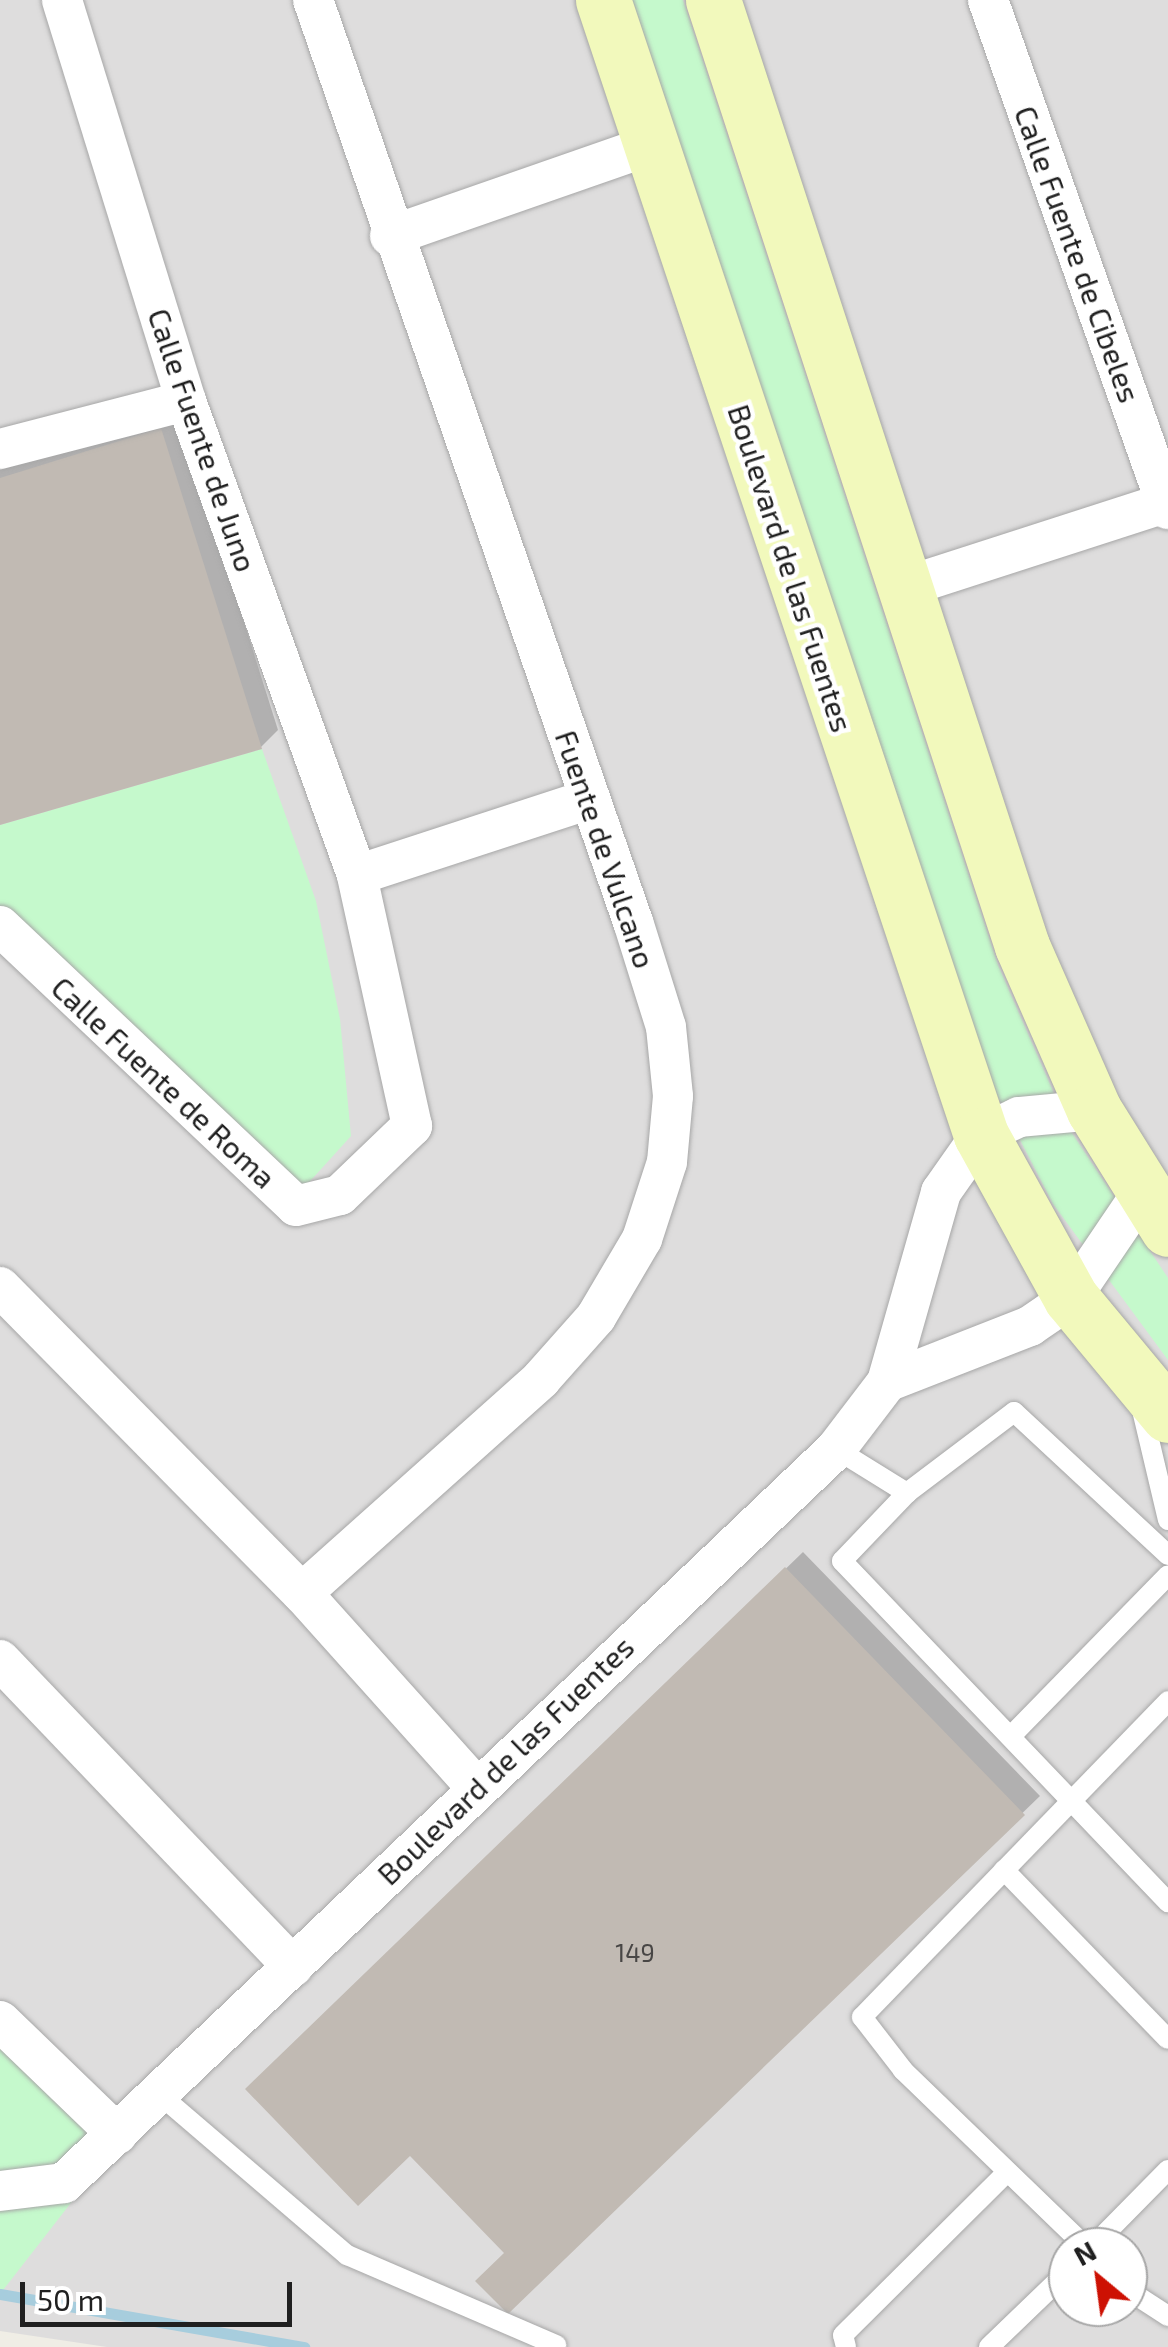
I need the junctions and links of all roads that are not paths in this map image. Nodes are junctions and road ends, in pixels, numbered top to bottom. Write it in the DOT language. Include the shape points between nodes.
graph roads {
  1 [pos="62,0"];
  2 [pos="313,0"];
  3 [pos="603,0"];
  4 [pos="713,0"];
  5 [pos="988,0"];
  6 [pos="651,145"];
  7 [pos="390,236"];
  8 [pos="186,402"];
  9 [pos="0,449"];
  10 [pos="1167,505"];
  11 [pos="905,587"];
  12 [pos="590,798"];
  13 [pos="356,875"];
  14 [pos="0,926"];
  15 [pos="1094,1110"];
  16 [pos="982,1135"];
  17 [pos="1155,1211"];
  18 [pos="0,1288"];
  19 [pos="1071,1298"];
  20 [pos="887,1382"];
  21 [pos="1152,1398"];
  22 [pos="836,1449"];
  23 [pos="907,1493"];
  24 [pos="1168,1520"];
  25 [pos="1168,1555"];
  26 [pos="1168,1575"];
  27 [pos="302,1593"];
  28 [pos="0,1660"];
  29 [pos="1168,1701"];
  30 [pos="1012,1736"];
  31 [pos="474,1786"];
  32 [pos="1072,1802"];
  33 [pos="1004,1870"];
  34 [pos="1168,1902"];
  35 [pos="294,1967"];
  36 [pos="0,2022"];
  37 [pos="1168,2039"];
  38 [pos="159,2094"];
  39 [pos="117,2134"];
  40 [pos="1168,2170"];
  41 [pos="1007,2172"];
  42 [pos="0,2191"];
  43 [pos="1068,2227"];
  44 [pos="1110,2227"];
  45 [pos="1048,2290"];
  46 [pos="556,2345"];
  47 [pos="846,2347"];
  48 [pos="989,2347"];
  1 -- 8 [label="street, Calle Fuente de Juno"];
  2 -- 7 [label="street, Fuente de Vulcano"];
  3 -- 6 [label="street, Boulevard de las Fuentes"];
  4 -- 11 [label="street"];
  5 -- 10 [label="street, Calle Fuente de Cibeles"];
  6 -- 7 [label="street"];
  6 -- 16 [label="street, Boulevard de las Fuentes"];
  7 -- 12 [label="street, Fuente de Vulcano"];
  8 -- 9 [label="street"];
  8 -- 13 [label="street, Calle Fuente de Juno"];
  10 -- 11 [label="street"];
  11 -- 15 [label="street" via="1022,946"];
  12 -- 13 [label="street"];
  12 -- 27 [label="street, Fuente de Vulcano" via="666,1027 668,1162 642,1239 596,1317 541,1379"];
  13 -- 14 [label="street, Calle Fuente de Roma" via="412,1126 320,1206 296,1206"];
  15 -- 16 [label="street" via="1019,1117"];
  15 -- 17 [label="street"];
  16 -- 19 [label="street, Boulevard de las Fuentes"];
  16 -- 20 [label="street, Boulevard de las Fuentes" via="941,1192"];
  17 -- 19 [label="street"];
  18 -- 27 [label="street"];
  19 -- 20 [label="street" via="1030,1326"];
  19 -- 21 [label="street, Boulevard de las Fuentes"];
  20 -- 22 [label="street, Boulevard de las Fuentes"];
  21 -- 24 [label="lane"];
  22 -- 23 [label="lane"];
  22 -- 31 [label="street, Boulevard de las Fuentes"];
  23 -- 25 [label="lane" via="1014,1412"];
  23 -- 30 [label="lane" via="849,1550 844,1573"];
  26 -- 30 [label="lane"];
  27 -- 31 [label="street"];
  28 -- 35 [label="street"];
  29 -- 32 [label="lane"];
  30 -- 32 [label="lane"];
  31 -- 35 [label="street, Boulevard de las Fuentes"];
  32 -- 33 [label="lane"];
  32 -- 34 [label="lane"];
  33 -- 37 [label="lane"];
  33 -- 41 [label="lane" via="862,2017"];
  35 -- 38 [label="street, Boulevard de las Fuentes"];
  36 -- 39 [label="street"];
  38 -- 39 [label="street, Boulevard de las Fuentes"];
  38 -- 46 [label="lane" via="347,2255"];
  39 -- 42 [label="street, Boulevard de las Fuentes" via="51,2191"];
  40 -- 44 [label="lane"];
  41 -- 43 [label="lane"];
  41 -- 47 [label="lane" via="843,2335"];
  45 -- 48 [label="lane"];
}
